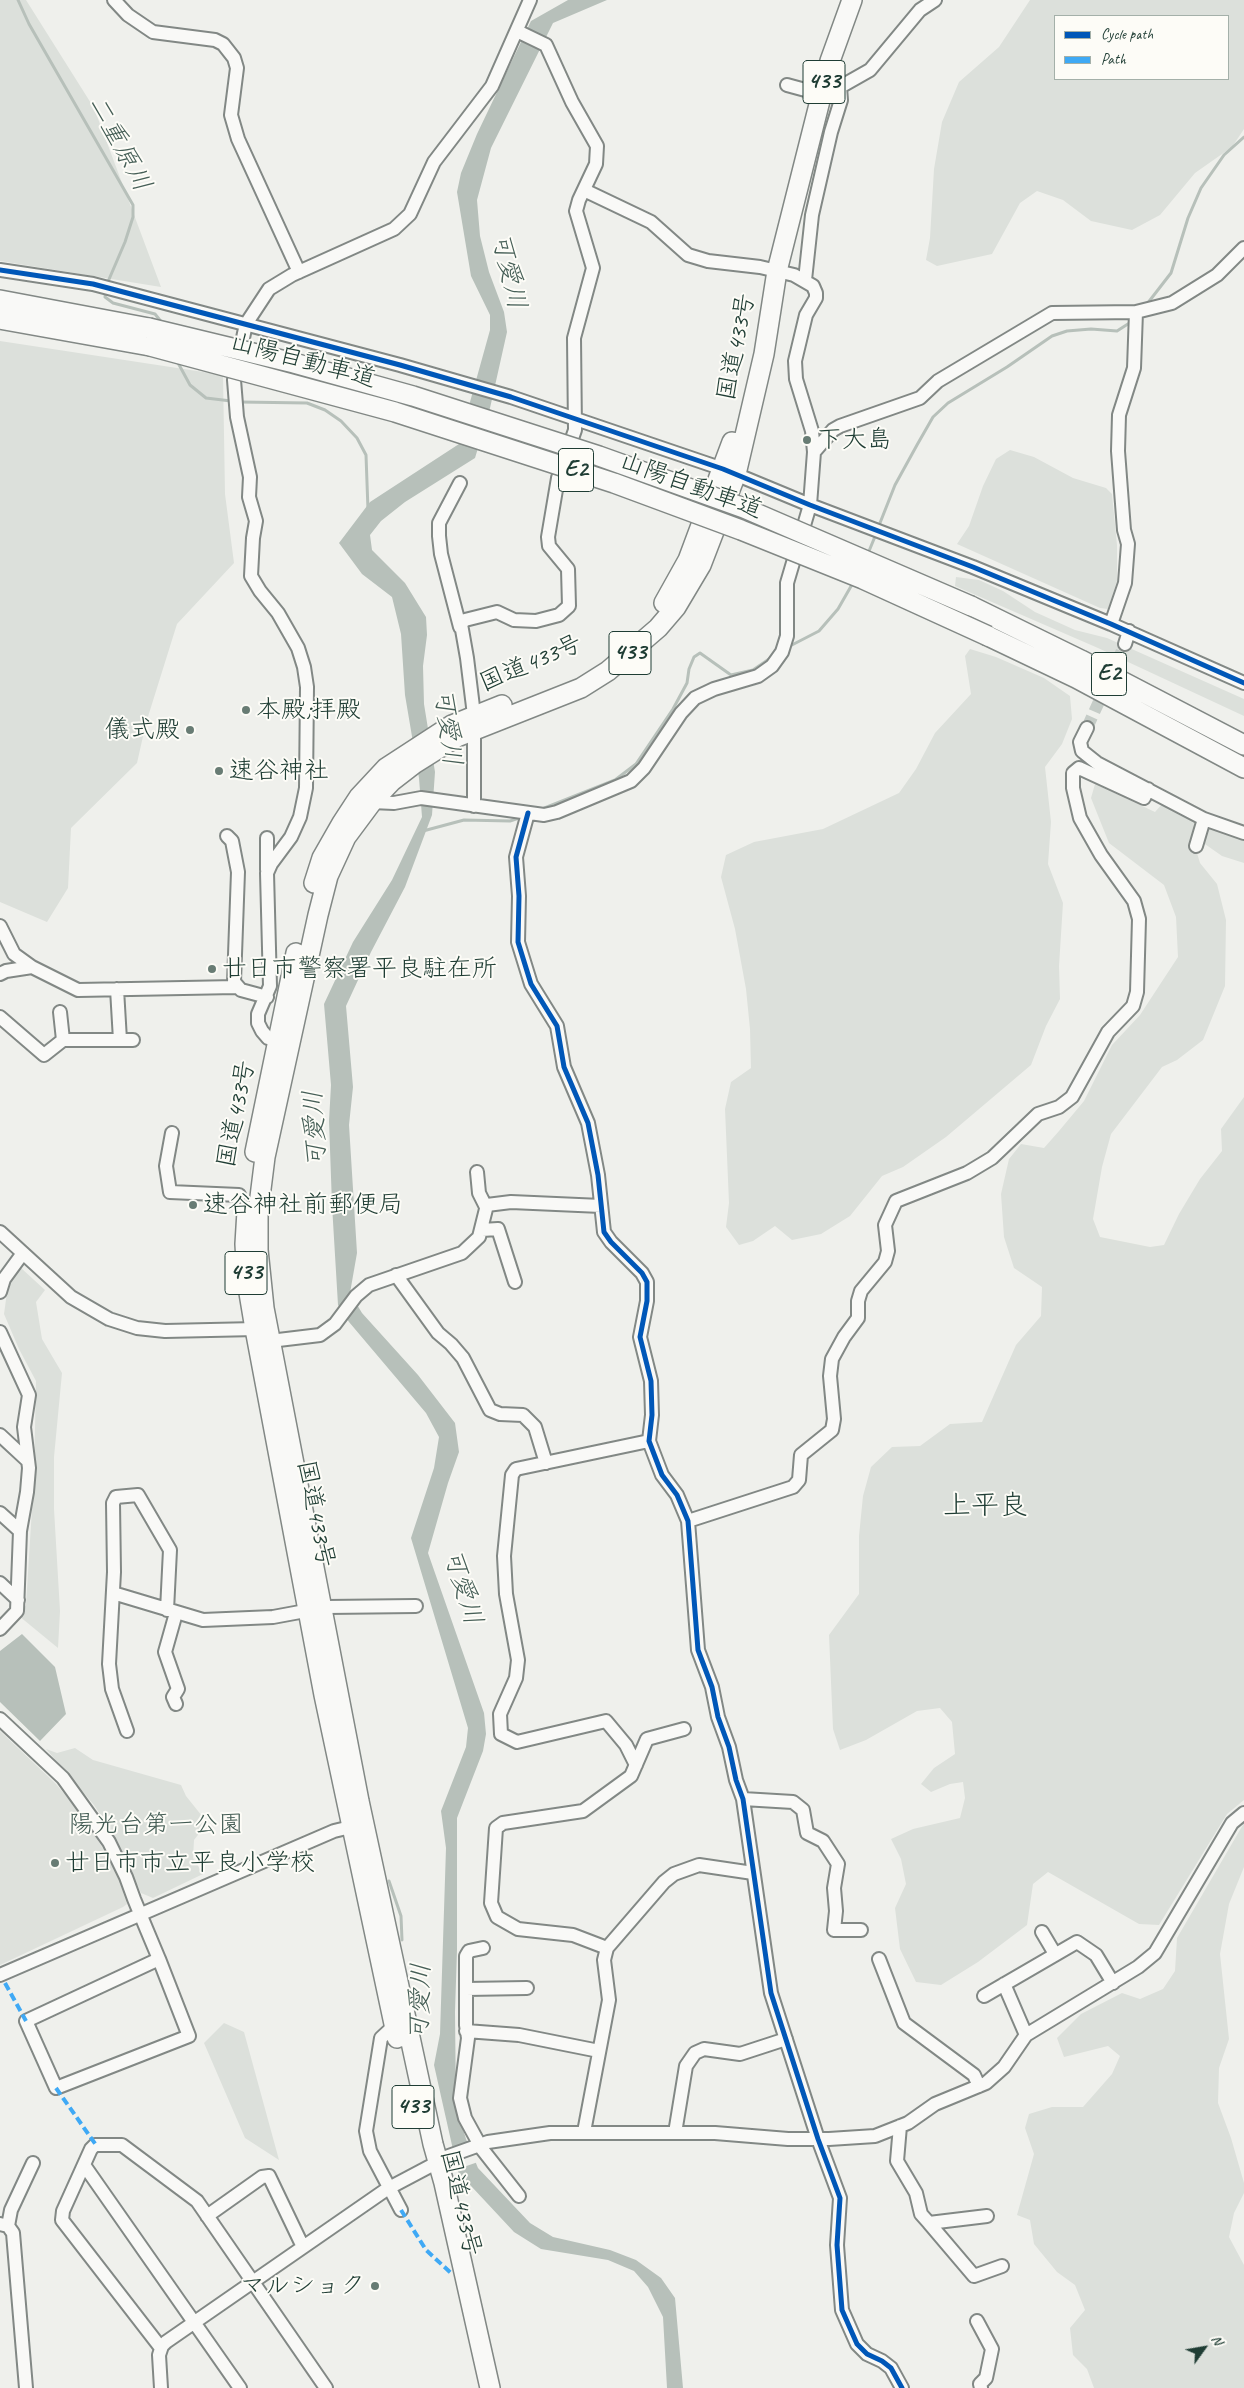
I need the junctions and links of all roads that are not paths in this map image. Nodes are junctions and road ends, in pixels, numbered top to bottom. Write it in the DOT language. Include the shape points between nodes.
graph roads {
  1 [pos="114,0"];
  2 [pos="530,0"];
  3 [pos="852,0"];
  4 [pos="935,0"];
  5 [pos="521,32"];
  6 [pos="787,85"];
  7 [pos="831,88"];
  8 [pos="584,190"];
  9 [pos="1244,248"];
  10 [pos="0,270"];
  11 [pos="298,272"];
  12 [pos="777,273"];
  13 [pos="805,280"];
  14 [pos="0,300"];
  15 [pos="1136,312"];
  16 [pos="0,319"];
  17 [pos="246,324"];
  18 [pos="149,337"];
  19 [pos="575,418"];
  20 [pos="814,452"];
  21 [pos="730,471"];
  22 [pos="460,483"];
  23 [pos="810,505"];
  24 [pos="1111,624"];
  25 [pos="460,627"];
  26 [pos="1081,660"];
  27 [pos="1244,683"];
  28 [pos="474,722"];
  29 [pos="1086,728"];
  30 [pos="1171,728"];
  31 [pos="1244,731"];
  32 [pos="1244,745"];
  33 [pos="412,757"];
  34 [pos="1244,768"];
  35 [pos="1244,772"];
  36 [pos="1148,789"];
  37 [pos="372,802"];
  38 [pos="474,806"];
  39 [pos="528,813"];
  40 [pos="1204,818"];
  41 [pos="1244,833"];
  42 [pos="227,836"];
  43 [pos="267,838"];
  44 [pos="1196,846"];
  45 [pos="267,873"];
  46 [pos="0,926"];
  47 [pos="32,967"];
  48 [pos="0,974"];
  49 [pos="236,986"];
  50 [pos="117,989"];
  51 [pos="267,997"];
  52 [pos="60,1012"];
  53 [pos="0,1017"];
  54 [pos="63,1040"];
  55 [pos="283,1043"];
  56 [pos="172,1133"];
  57 [pos="477,1172"];
  58 [pos="239,1195"];
  59 [pos="601,1206"];
  60 [pos="486,1207"];
  61 [pos="482,1230"];
  62 [pos="0,1232"];
  63 [pos="23,1253"];
  64 [pos="396,1275"];
  65 [pos="515,1282"];
  66 [pos="0,1292"];
  67 [pos="249,1324"];
  68 [pos="0,1332"];
  69 [pos="270,1341"];
  70 [pos="0,1435"];
  71 [pos="649,1441"];
  72 [pos="28,1462"];
  73 [pos="546,1463"];
  74 [pos="0,1513"];
  75 [pos="688,1521"];
  76 [pos="20,1531"];
  77 [pos="0,1583"];
  78 [pos="113,1593"];
  79 [pos="18,1600"];
  80 [pos="416,1606"];
  81 [pos="314,1609"];
  82 [pos="172,1611"];
  83 [pos="0,1629"];
  84 [pos="176,1704"];
  85 [pos="0,1719"];
  86 [pos="684,1729"];
  87 [pos="127,1731"];
  88 [pos="636,1765"];
  89 [pos="743,1799"];
  90 [pos="1244,1813"];
  91 [pos="357,1826"];
  92 [pos="753,1874"];
  93 [pos="140,1914"];
  94 [pos="861,1930"];
  95 [pos="1042,1932"];
  96 [pos="483,1948"];
  97 [pos="607,1948"];
  98 [pos="1055,1954"];
  99 [pos="878,1959"];
  100 [pos="159,1960"];
  101 [pos="0,1975"];
  102 [pos="1113,1983"];
  103 [pos="1004,1984"];
  104 [pos="527,1988"];
  105 [pos="466,1989"];
  106 [pos="984,1996"];
  107 [pos="394,2025"];
  108 [pos="466,2031"];
  109 [pos="1026,2035"];
  110 [pos="786,2039"];
  111 [pos="599,2051"];
  112 [pos="979,2086"];
  113 [pos="900,2126"];
  114 [pos="584,2132"];
  115 [pos="676,2133"];
  116 [pos="818,2139"];
  117 [pos="479,2149"];
  118 [pos="33,2163"];
  119 [pos="441,2163"];
  120 [pos="84,2164"];
  121 [pos="388,2188"];
  122 [pos="519,2196"];
  123 [pos="401,2210"];
  124 [pos="207,2216"];
  125 [pos="987,2216"];
  126 [pos="929,2223"];
  127 [pos="4,2225"];
  128 [pos="304,2247"];
  129 [pos="1002,2266"];
  130 [pos="253,2282"];
  131 [pos="978,2321"];
  132 [pos="194,2323"];
  133 [pos="161,2348"];
  134 [pos="26,2388"];
  135 [pos="161,2388"];
  136 [pos="240,2388"];
  137 [pos="326,2388"];
  138 [pos="478,2388"];
  139 [pos="490,2388"];
  140 [pos="902,2388"];
  141 [pos="981,2388"];
  1 -- 11 [label="street" via="128,15 153,32 215,40 223,44 234,58 237,68 231,115 238,139"];
  2 -- 5 [label="street"];
  3 -- 7 [label="highway, 国道433号 / 433" via="830,61"];
  4 -- 7 [label="street" via="920,10 870,70"];
  5 -- 8 [label="street" via="544,43 597,146 596,164"];
  5 -- 11 [label="street" via="492,86 434,162 410,214 394,229"];
  6 -- 7 [label="street" via="809,91"];
  7 -- 12 [label="highway, 国道433号 / 433"];
  7 -- 13 [label="street" via="841,100 812,215"];
  8 -- 12 [label="street" via="651,222 697,259"];
  8 -- 19 [label="street" via="576,211 593,268 574,338"];
  9 -- 15 [label="street" via="1217,275 1196,290 1172,303"];
  10 -- 17 [label="street" via="93,284"];
  11 -- 17 [label="street" via="269,289"];
  12 -- 13 [label="street"];
  12 -- 21 [label="highway, 国道433号 / 433" via="764,354"];
  13 -- 20 [label="street" via="813,286 816,298 806,315 794,361 796,379 812,430"];
  14 -- 18 [label="highway, 山陽自動車道 / E2"];
  15 -- 20 [label="street" via="1060,312 1042,317 938,382 920,398 840,426"];
  15 -- 24 [label="street" via="1134,368 1119,415 1118,450 1128,544 1124,582"];
  16 -- 18 [label="highway, 山陽自動車道 / E2"];
  17 -- 19 [label="street" via="502,394"];
  17 -- 45 [label="street" via="234,380 237,416 250,477 249,497 256,521 251,576 298,648 307,688 303,808 291,837"];
  18 -- 26 [label="highway, 山陽自動車道 / E2, bridge" via="294,363 404,394 598,456 744,508 972,606"];
  18 -- 30 [label="highway, 山陽自動車道 / E2, bridge" via="614,483 742,530 863,579 988,636"];
  19 -- 21 [label="street"];
  19 -- 25 [label="street" via="575,430 558,478 548,537 550,546 568,569 568,606 559,614 536,621 514,620 498,612 465,620"];
  20 -- 23 [label="street"];
  21 -- 23 [label="street"];
  21 -- 28 [label="highway, 国道433号 / 433" via="701,565 676,607 658,628 619,662 581,688"];
  22 -- 25 [label="street" via="439,523 440,554"];
  23 -- 24 [label="street" via="973,566"];
  23 -- 39 [label="street" via="787,584 785,644 772,666 758,676 695,698 631,781 555,813"];
  24 -- 27 [label="street" via="1127,637"];
  25 -- 28 [label="street" via="468,658"];
  26 -- 31 [label="highway"];
  26 -- 32 [label="highway, 山陽自動車道 / E2"];
  28 -- 33 [label="highway, 国道433号 / 433"];
  28 -- 38 [label="street"];
  29 -- 36 [label="street" via="1080,742 1082,751 1097,763"];
  30 -- 34 [label="highway, 山陽自動車道 / E2"];
  30 -- 35 [label="highway"];
  33 -- 37 [label="highway, 国道433号 / 433"];
  33 -- 55 [label="highway, 国道433号 / 433" via="386,768 359,797 322,858 313,885"];
  36 -- 40 [label="street"];
  36 -- 75 [label="street" via="1144,798 1079,768 1073,773 1072,788 1080,818 1137,910 1137,992 1133,1006 1108,1032 1072,1097 1059,1107 1038,1114 992,1158 967,1173 896,1200 885,1225 888,1250 885,1262 861,1291 858,1318 832,1359 832,1430 801,1456 799,1480 786,1489"];
  37 -- 38 [label="street" via="394,803 419,798"];
  37 -- 55 [label="highway, 国道433号 / 433" via="346,837 328,876"];
  38 -- 39 [label="street"];
  39 -- 59 [label="street" via="516,857 518,942 531,984 557,1026 564,1066 588,1123"];
  40 -- 41 [label="street"];
  40 -- 44 [label="street"];
  42 -- 49 [label="street" via="232,841 238,872 233,969"];
  43 -- 45 [label="street"];
  45 -- 51 [label="street" via="271,982"];
  46 -- 47 [label="street" via="14,954"];
  47 -- 48 [label="street"];
  47 -- 50 [label="street" via="78,990"];
  49 -- 50 [label="street"];
  49 -- 51 [label="street"];
  50 -- 54 [label="street" via="127,1040"];
  51 -- 55 [label="street" via="258,1014 258,1023 268,1038"];
  52 -- 54 [label="street"];
  53 -- 54 [label="street" via="44,1055"];
  55 -- 67 [label="highway, 国道433号 / 433" via="259,1125 247,1196 245,1244"];
  55 -- 69 [label="highway, 国道433号 / 433" via="258,1213 258,1250"];
  56 -- 58 [label="street" via="166,1166 170,1192"];
  57 -- 60 [label="street" via="479,1193"];
  59 -- 60 [label="street" via="511,1202"];
  59 -- 71 [label="street" via="604,1232 648,1282 640,1337 651,1380"];
  60 -- 61 [label="street"];
  61 -- 64 [label="street" via="462,1253"];
  61 -- 65 [label="street" via="498,1229"];
  62 -- 63 [label="street"];
  63 -- 66 [label="street" via="4,1279"];
  63 -- 67 [label="street" via="71,1297 122,1324 166,1331"];
  64 -- 69 [label="street" via="369,1285 320,1335"];
  64 -- 73 [label="street" via="438,1333 463,1358 490,1410 523,1415 535,1427"];
  67 -- 69 [label="street"];
  67 -- 81 [label="highway, 国道433号 / 433"];
  68 -- 72 [label="street" via="29,1395 24,1428"];
  69 -- 81 [label="highway, 国道433号 / 433"];
  70 -- 72 [label="street"];
  71 -- 73 [label="street"];
  71 -- 75 [label="street" via="662,1475 678,1495"];
  72 -- 76 [label="street"];
  73 -- 88 [label="street" via="519,1468 512,1475 504,1575 518,1669 500,1714 500,1732 516,1742 606,1721 625,1743"];
  74 -- 76 [label="street"];
  75 -- 89 [label="street" via="698,1650 712,1687"];
  76 -- 79 [label="street"];
  77 -- 79 [label="street"];
  78 -- 82 [label="street"];
  78 -- 82 [label="street" via="114,1499 136,1494 170,1550"];
  78 -- 87 [label="street" via="110,1677"];
  79 -- 83 [label="street" via="17,1611"];
  80 -- 81 [label="street"];
  81 -- 82 [label="street" via="273,1617 208,1620"];
  81 -- 91 [label="highway, 国道433号 / 433"];
  82 -- 84 [label="street" via="165,1652 178,1688 173,1698"];
  85 -- 93 [label="street" via="63,1778 87,1809 109,1842"];
  86 -- 88 [label="street" via="647,1739"];
  88 -- 97 [label="street" via="628,1779 583,1811 503,1823 494,1832 492,1903 497,1917 518,1929 574,1935"];
  89 -- 92 [label="street"];
  89 -- 94 [label="street" via="794,1802 803,1810 807,1833 823,1841 838,1864 834,1888 834,1930"];
  90 -- 102 [label="street" via="1232,1822 1155,1953"];
  91 -- 93 [label="street" via="334,1831"];
  91 -- 107 [label="highway, 国道433号 / 433"];
  91 -- 119 [label="highway, 国道433号 / 433"];
  92 -- 97 [label="street" via="699,1865 674,1874"];
  92 -- 110 [label="street" via="772,1993"];
  93 -- 100 [label="street"];
  93 -- 101 [label="street"];
  95 -- 98 [label="street"];
  96 -- 105 [label="street" via="467,1954"];
  97 -- 111 [label="street" via="604,1960 608,2000"];
  98 -- 102 [label="street" via="1077,1942 1096,1955"];
  98 -- 103 [label="street"];
  99 -- 112 [label="street" via="904,2023 974,2074"];
  100 -- 100 [label="street" via="189,2036 56,2088 26,2022"];
  102 -- 109 [label="street"];
  103 -- 106 [label="street"];
  103 -- 109 [label="street"];
  104 -- 105 [label="street"];
  105 -- 108 [label="street"];
  107 -- 119 [label="highway, 国道433号 / 433"];
  107 -- 121 [label="street" via="381,2040 366,2131 370,2151"];
  108 -- 111 [label="street" via="519,2035"];
  108 -- 117 [label="street" via="468,2040 460,2098"];
  109 -- 112 [label="street" via="1004,2067"];
  110 -- 115 [label="street" via="740,2054 704,2049 695,2053 686,2066"];
  110 -- 116 [label="street"];
  111 -- 114 [label="street"];
  112 -- 113 [label="street" via="935,2104"];
  113 -- 116 [label="street" via="875,2136"];
  113 -- 126 [label="street" via="897,2161 916,2193 920,2214"];
  114 -- 115 [label="street"];
  114 -- 117 [label="street" via="506,2138"];
  115 -- 116 [label="street"];
  116 -- 140 [label="street" via="840,2198 837,2245 842,2310 857,2344 866,2354 891,2368"];
  117 -- 119 [label="street"];
  117 -- 122 [label="street"];
  118 -- 127 [label="street"];
  119 -- 121 [label="street"];
  119 -- 138 [label="highway, 国道433号 / 433"];
  119 -- 139 [label="highway, 国道433号 / 433"];
  120 -- 124 [label="street" via="95,2145 122,2145 197,2202"];
  120 -- 132 [label="street"];
  120 -- 133 [label="street" via="62,2220"];
  121 -- 123 [label="street"];
  121 -- 128 [label="street"];
  124 -- 128 [label="street" via="262,2177 269,2176"];
  124 -- 130 [label="street"];
  125 -- 126 [label="street"];
  126 -- 129 [label="street" via="974,2276"];
  127 -- 134 [label="street" via="13,2233"];
  128 -- 130 [label="street"];
  130 -- 132 [label="street"];
  130 -- 137 [label="street"];
  131 -- 141 [label="street" via="992,2349"];
  132 -- 133 [label="street"];
  132 -- 136 [label="street"];
  133 -- 135 [label="street"];
}
